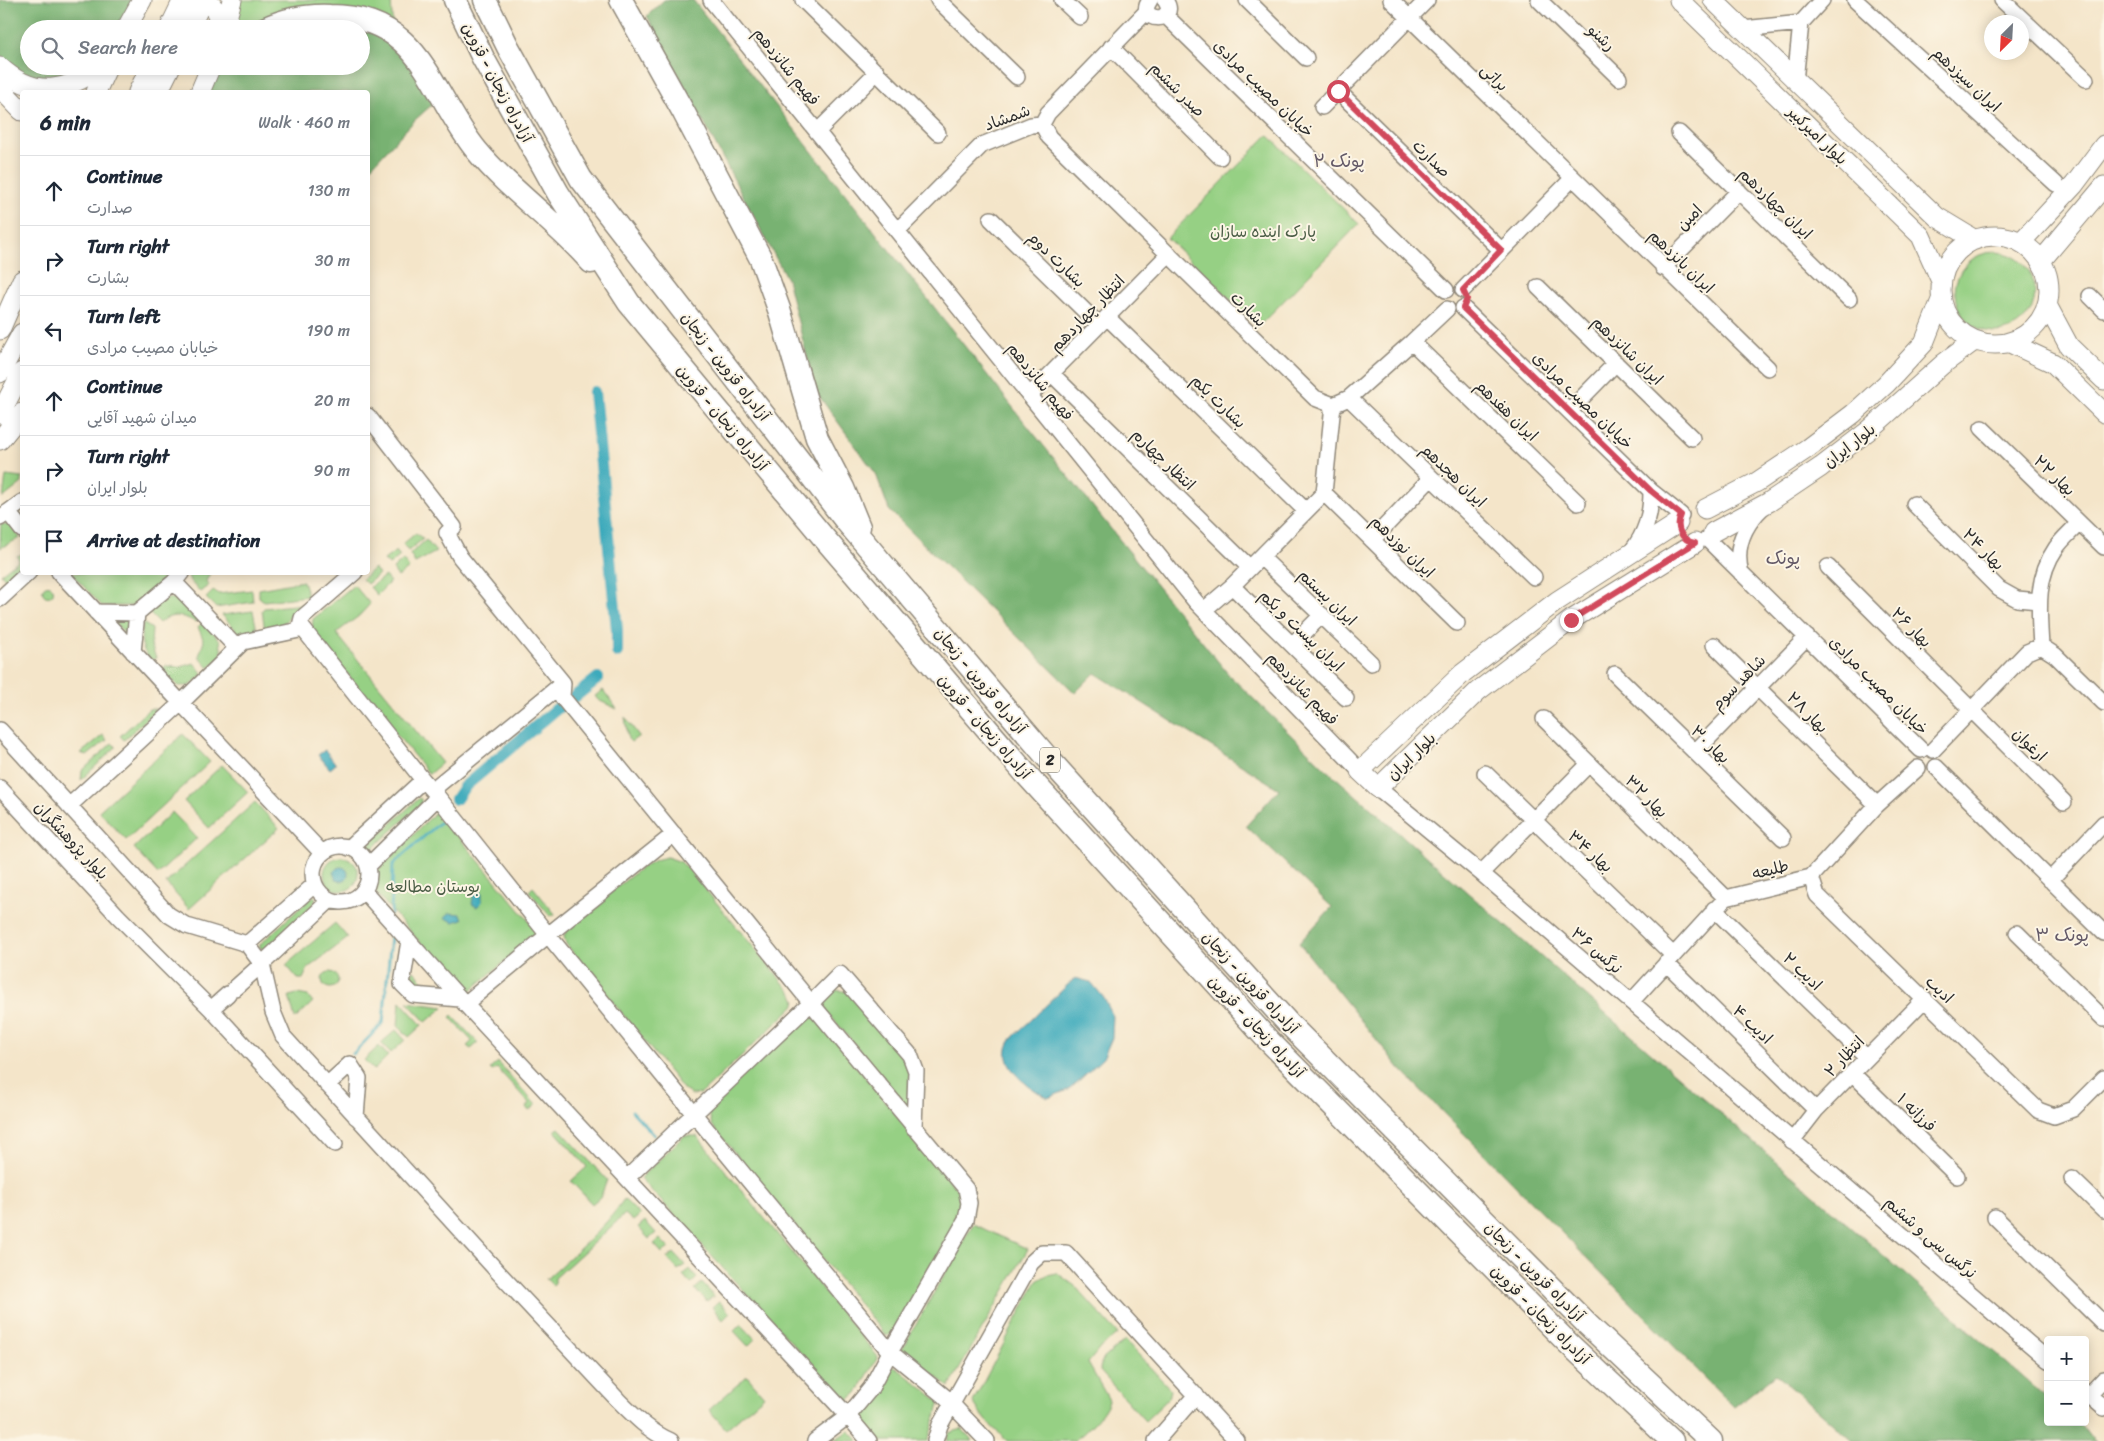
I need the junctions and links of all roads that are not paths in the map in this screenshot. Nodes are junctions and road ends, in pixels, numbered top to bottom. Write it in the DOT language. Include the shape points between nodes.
graph roads {
  1 [pos="142,0"];
  2 [pos="183,0"];
  3 [pos="232,0"];
  4 [pos="455,0"];
  5 [pos="485,0"];
  6 [pos="621,0"];
  7 [pos="711,0"];
  8 [pos="803,0"];
  9 [pos="1062,0"];
  10 [pos="1247,0"];
  11 [pos="1391,0"];
  12 [pos="1426,0"];
  13 [pos="1539,0"];
  14 [pos="1679,0"];
  15 [pos="1713,0"];
  16 [pos="1822,0"];
  17 [pos="1855,0"];
  18 [pos="2002,0"];
  19 [pos="207,2"];
  20 [pos="943,2"];
  21 [pos="1149,3"];
  22 [pos="1165,8"];
  23 [pos="1080,17"];
  24 [pos="1410,17"];
  25 [pos="131,20"];
  26 [pos="173,20"];
  27 [pos="195,20"];
  28 [pos="218,20"];
  29 [pos="226,20"];
  30 [pos="288,20"];
  31 [pos="362,20"];
  32 [pos="370,22"];
  33 [pos="1801,23"];
  34 [pos="1743,30"];
  35 [pos="1111,47"];
  36 [pos="1306,58"];
  37 [pos="0,67"];
  38 [pos="876,72"];
  39 [pos="89,75"];
  40 [pos="104,75"];
  41 [pos="146,75"];
  42 [pos="166,75"];
  43 [pos="208,75"];
  44 [pos="1017,77"];
  45 [pos="1619,78"];
  46 [pos="2086,79"];
  47 [pos="1796,81"];
  48 [pos="0,88"];
  49 [pos="97,90"];
  50 [pos="139,90"];
  51 [pos="159,90"];
  52 [pos="201,90"];
  53 [pos="1338,91"];
  54 [pos="1322,107"];
  55 [pos="20,109"];
  56 [pos="1042,124"];
  57 [pos="817,132"];
  58 [pos="938,133"];
  59 [pos="1679,133"];
  60 [pos="2104,146"];
  61 [pos="1220,157"];
  62 [pos="1573,178"];
  63 [pos="2056,184"];
  64 [pos="2104,186"];
  65 [pos="1739,191"];
  66 [pos="991,219"];
  67 [pos="897,230"];
  68 [pos="1975,240"];
  69 [pos="2021,242"];
  70 [pos="1501,250"];
  71 [pos="1168,254"];
  72 [pos="2041,261"];
  73 [pos="1663,268"];
  74 [pos="20,285"];
  75 [pos="1538,288"];
  76 [pos="1446,290"];
  77 [pos="1463,290"];
  78 [pos="1941,290"];
  79 [pos="2090,296"];
  80 [pos="1849,299"];
  81 [pos="629,303"];
  82 [pos="2047,306"];
  83 [pos="1446,308"];
  84 [pos="1463,308"];
  85 [pos="2104,310"];
  86 [pos="1103,321"];
  87 [pos="0,330"];
  88 [pos="20,337"];
  89 [pos="1974,341"];
  90 [pos="1412,342"];
  91 [pos="2010,343"];
  92 [pos="1616,363"];
  93 [pos="1768,368"];
  94 [pos="0,373"];
  95 [pos="1052,374"];
  96 [pos="20,376"];
  97 [pos="2104,380"];
  98 [pos="1030,395"];
  99 [pos="1349,398"];
  100 [pos="1333,405"];
  101 [pos="1569,411"];
  102 [pos="2104,413"];
  103 [pos="0,414"];
  104 [pos="20,415"];
  105 [pos="370,419"];
  106 [pos="1982,428"];
  107 [pos="1692,438"];
  108 [pos="0,440"];
  109 [pos="1432,478"];
  110 [pos="1651,491"];
  111 [pos="1324,493"];
  112 [pos="1769,502"];
  113 [pos="20,503"];
  114 [pos="1578,503"];
  115 [pos="1914,504"];
  116 [pos="1705,509"];
  117 [pos="1306,511"];
  118 [pos="4,515"];
  119 [pos="1680,519"];
  120 [pos="2079,523"];
  121 [pos="20,528"];
  122 [pos="1705,538"];
  123 [pos="1372,540"];
  124 [pos="867,546"];
  125 [pos="2104,547"];
  126 [pos="1628,556"];
  127 [pos="1261,557"];
  128 [pos="1828,567"];
  129 [pos="1250,568"];
  130 [pos="1741,573"];
  131 [pos="26,575"];
  132 [pos="62,575"];
  133 [pos="352,575"];
  134 [pos="178,577"];
  135 [pos="1534,577"];
  136 [pos="1232,586"];
  137 [pos="0,599"];
  138 [pos="2039,601"];
  139 [pos="1204,610"];
  140 [pos="96,612"];
  141 [pos="138,614"];
  142 [pos="1322,615"];
  143 [pos="1457,623"];
  144 [pos="300,625"];
  145 [pos="1807,637"];
  146 [pos="1714,644"];
  147 [pos="1292,645"];
  148 [pos="2041,646"];
  149 [pos="237,648"];
  150 [pos="134,652"];
  151 [pos="1371,663"];
  152 [pos="1615,674"];
  153 [pos="563,683"];
  154 [pos="1757,687"];
  155 [pos="1346,698"];
  156 [pos="181,703"];
  157 [pos="2104,703"];
  158 [pos="1971,712"];
  159 [pos="1544,719"];
  160 [pos="0,730"];
  161 [pos="1927,750"];
  162 [pos="1694,752"];
  163 [pos="1589,764"];
  164 [pos="1918,768"];
  165 [pos="1936,768"];
  166 [pos="1360,771"];
  167 [pos="1485,773"];
  168 [pos="0,788"];
  169 [pos="1378,788"];
  170 [pos="431,789"];
  171 [pos="2064,802"];
  172 [pos="1877,805"];
  173 [pos="69,806"];
  174 [pos="1533,821"];
  175 [pos="2104,823"];
  176 [pos="674,834"];
  177 [pos="1783,838"];
  178 [pos="350,848"];
  179 [pos="322,853"];
  180 [pos="368,866"];
  181 [pos="1481,873"];
  182 [pos="1811,878"];
  183 [pos="2050,880"];
  184 [pos="314,885"];
  185 [pos="364,891"];
  186 [pos="1726,898"];
  187 [pos="330,900"];
  188 [pos="1714,909"];
  189 [pos="2104,932"];
  190 [pos="2017,933"];
  191 [pos="548,935"];
  192 [pos="409,941"];
  193 [pos="248,944"];
  194 [pos="1669,959"];
  195 [pos="262,964"];
  196 [pos="1926,999"];
  197 [pos="463,1002"];
  198 [pos="1631,1002"];
  199 [pos="811,1003"];
  200 [pos="211,1009"];
  201 [pos="2104,1019"];
  202 [pos="1867,1058"];
  203 [pos="1852,1073"];
  204 [pos="2102,1083"];
  205 [pos="327,1085"];
  206 [pos="1816,1110"];
  207 [pos="694,1114"];
  208 [pos="356,1117"];
  209 [pos="914,1128"];
  210 [pos="1792,1141"];
  211 [pos="335,1144"];
  212 [pos="1957,1176"];
  213 [pos="627,1178"];
  214 [pos="2072,1179"];
  215 [pos="2104,1210"];
  216 [pos="1995,1217"];
  217 [pos="2104,1324"];
  218 [pos="890,1352"];
  219 [pos="2044,1357"];
  220 [pos="2104,1379"];
  221 [pos="2089,1391"];
  222 [pos="1196,1395"];
  223 [pos="2089,1395"];
  224 [pos="952,1403"];
  225 [pos="2104,1408"];
  226 [pos="848,1416"];
  227 [pos="671,1441"];
  228 [pos="815,1441"];
  229 [pos="869,1441"];
  230 [pos="935,1441"];
  231 [pos="987,1441"];
  232 [pos="1156,1441"];
  233 [pos="1236,1441"];
  234 [pos="1672,1441"];
  235 [pos="1711,1441"];
  1 -- 25 [label="main road"];
  2 -- 26 [label="main road"];
  3 -- 29 [label="main road"];
  4 -- 81 [label="highway, آزادراه زنجان - قزوین / 2" via="483,58 558,193"];
  5 -- 124 [label="highway, آزادراه قزوین - زنجان / 2" via="581,179"];
  6 -- 124 [label="highway" via="761,259 817,438 843,488"];
  7 -- 57 [label="street, فهیم شانزدهم"];
  8 -- 38 [label="street"];
  9 -- 23 [label="street"];
  10 -- 36 [label="street"];
  11 -- 24 [label="street, براتی"];
  12 -- 24 [label="street"];
  13 -- 45 [label="street, رشنو"];
  14 -- 78 [label="main road, بلوار امیرکبیر" via="1921,236"];
  15 -- 34 [label="main road, بلوار امیرکبیر"];
  16 -- 33 [label="street"];
  17 -- 63 [label="street, ایران سیزدهم"];
  18 -- 46 [label="street"];
  19 -- 27 [label="main road"];
  19 -- 28 [label="main road"];
  20 -- 44 [label="street"];
  21 -- 22 [label="street" via="1153,17 1157,18"];
  21 -- 35 [label="street, شمشاد"];
  22 -- 76 [label="street, خیابان مصیب مرادی"];
  24 -- 53 [label="street"];
  24 -- 62 [label="street, براتی"];
  30 -- 31 [label="highway" via="317,16 348,16"];
  32 -- 81 [label="highway" via="393,33 410,48 477,151"];
  33 -- 34 [label="street"];
  33 -- 47 [label="street"];
  34 -- 47 [label="main road, بلوار امیرکبیر"];
  35 -- 56 [label="street, شمشاد" via="1048,113"];
  35 -- 61 [label="street, صدر ششم"];
  37 -- 39 [label="main road" via="27,85 54,89 68,87"];
  38 -- 57 [label="street"];
  38 -- 58 [label="street"];
  40 -- 49 [label="main road"];
  41 -- 50 [label="main road"];
  42 -- 51 [label="main road"];
  43 -- 52 [label="main road"];
  47 -- 68 [label="main road, بلوار امیرکبیر" via="1937,217"];
  48 -- 55 [label="main road"];
  53 -- 54 [label="street"];
  53 -- 70 [label="street, صدارت"];
  56 -- 67 [label="street, شمشاد" via="1030,125 982,145"];
  56 -- 71 [label="street, بشارت" via="1049,137"];
  57 -- 67 [label="street, فهیم شانزدهم"];
  59 -- 65 [label="street, ایران چهاردهم"];
  60 -- 69 [label="main road" via="2074,185"];
  62 -- 70 [label="street"];
  62 -- 73 [label="street, ایران پانزدهم"];
  64 -- 72 [label="main road"];
  65 -- 73 [label="street, امین"];
  65 -- 80 [label="street, ایران چهاردهم"];
  66 -- 86 [label="street, بشارت دوم"];
  67 -- 98 [label="street, فهیم شانزدهم"];
  68 -- 69 [label="main road" via="1990,236"];
  68 -- 78 [label="main road" via="1959,249 1947,264"];
  69 -- 72 [label="main road"];
  70 -- 77 [label="street"];
  71 -- 86 [label="street, انتظار چهاردهم"];
  71 -- 100 [label="street, بشارت" via="1316,398"];
  72 -- 82 [label="main road" via="2048,283"];
  73 -- 93 [label="street, ایران پانزدهم"];
  74 -- 87 [label="main road"];
  75 -- 92 [label="street, ایران شانزدهم"];
  76 -- 77 [label="street" via="1454,287"];
  76 -- 83 [label="street" via="1442,299"];
  77 -- 84 [label="street" via="1467,299"];
  78 -- 89 [label="main road" via="1947,317"];
  78 -- 116 [label="main road, بلوار ایران" via="1924,343 1886,384 1808,448 1757,482"];
  79 -- 85 [label="street"];
  81 -- 234 [label="highway, آزادراه زنجان - قزوین / 2" via="1025,773 1268,1040 1568,1343"];
  82 -- 91 [label="main road" via="2040,322 2026,335"];
  82 -- 97 [label="main road" via="2070,346"];
  83 -- 84 [label="street" via="1452,311"];
  83 -- 90 [label="street"];
  84 -- 101 [label="street, خیابان مصیب مرادی"];
  86 -- 95 [label="street, انتظار چهاردهم"];
  86 -- 117 [label="street, بشارت یکم"];
  88 -- 94 [label="main road"];
  89 -- 91 [label="main road" via="1992,345"];
  89 -- 112 [label="main road, بلوار ایران" via="1868,431"];
  90 -- 99 [label="street"];
  90 -- 114 [label="street, ایران هفدهم"];
  91 -- 102 [label="main road" via="2053,363"];
  92 -- 101 [label="street"];
  92 -- 107 [label="street, ایران شانزدهم"];
  95 -- 98 [label="street, انتظار چهاردهم"];
  95 -- 129 [label="street, انتظار چهارم"];
  96 -- 103 [label="main road"];
  98 -- 139 [label="street, فهیم شانزدهم"];
  99 -- 100 [label="street"];
  99 -- 109 [label="street, ایران هجدهم"];
  100 -- 111 [label="street"];
  101 -- 110 [label="street, خیابان مصیب مرادی"];
  104 -- 108 [label="main road"];
  105 -- 153 [label="street" via="454,527 447,533 460,557"];
  106 -- 120 [label="street, بهار ۲۲"];
  109 -- 123 [label="street"];
  109 -- 135 [label="street, ایران هجدهم"];
  110 -- 119 [label="street, خیابان مصیب مرادی"];
  110 -- 126 [label="street" via="1647,526"];
  111 -- 117 [label="street"];
  111 -- 123 [label="street, ایران نوزدهم"];
  112 -- 122 [label="main road, بلوار ایران"];
  112 -- 130 [label="street" via="1747,527 1740,543 1737,559"];
  113 -- 118 [label="street"];
  115 -- 138 [label="street, بهار ۲۴" via="1999,589 2017,599"];
  116 -- 119 [label="main road" via="1689,508"];
  116 -- 122 [label="main road" via="1714,519"];
  117 -- 127 [label="street"];
  118 -- 121 [label="street"];
  119 -- 122 [label="main road" via="1683,536"];
  119 -- 126 [label="main road, بلوار ایران"];
  120 -- 125 [label="street, بهار ۲۲"];
  120 -- 138 [label="street" via="2056,548 2044,570"];
  122 -- 130 [label="street, خیابان مصیب مرادی"];
  122 -- 169 [label="main road, بلوار ایران" via="1571,620 1478,691"];
  123 -- 143 [label="street, ایران نوزدهم"];
  124 -- 235 [label="highway, آزادراه قزوین - زنجان / 2" via="1046,756 1288,1023 1587,1324"];
  126 -- 166 [label="main road, بلوار ایران" via="1557,601 1463,673"];
  127 -- 129 [label="street"];
  127 -- 142 [label="street, ایران بیستم"];
  128 -- 158 [label="street, بهار ۲۶"];
  129 -- 136 [label="street"];
  130 -- 145 [label="street, خیابان مصیب مرادی"];
  131 -- 137 [label="street"];
  132 -- 140 [label="street"];
  133 -- 144 [label="street" via="302,618"];
  134 -- 141 [label="street"];
  134 -- 149 [label="street"];
  136 -- 139 [label="street"];
  136 -- 147 [label="street, ایران بیست و یکم"];
  138 -- 148 [label="street"];
  139 -- 166 [label="street, فهیم شانزدهم"];
  140 -- 141 [label="street"];
  140 -- 150 [label="street"];
  141 -- 150 [label="street"];
  142 -- 147 [label="street"];
  142 -- 151 [label="street, ایران بیستم"];
  144 -- 149 [label="street" via="298,630 243,642"];
  144 -- 170 [label="street"];
  145 -- 154 [label="street, شاهد سوم"];
  145 -- 161 [label="street, خیابان مصیب مرادی"];
  146 -- 154 [label="street, بهار ۲۸"];
  147 -- 155 [label="street, ایران بیست و یکم"];
  148 -- 157 [label="street"];
  148 -- 158 [label="street" via="2027,652"];
  149 -- 156 [label="street"];
  150 -- 156 [label="street"];
  152 -- 162 [label="street, بهار ۳۰"];
  153 -- 170 [label="street"];
  153 -- 176 [label="street" via="562,697"];
  154 -- 162 [label="street, شاهد سوم"];
  154 -- 172 [label="street, بهار ۲۸"];
  156 -- 173 [label="street"];
  156 -- 179 [label="street"];
  158 -- 161 [label="street"];
  158 -- 171 [label="street, ارغوان"];
  159 -- 163 [label="street, بهار ۳۲"];
  160 -- 173 [label="street"];
  161 -- 164 [label="street" via="1915,756"];
  161 -- 165 [label="street" via="1938,758"];
  162 -- 177 [label="street, بهار ۳۰"];
  163 -- 174 [label="street"];
  163 -- 186 [label="street, بهار ۳۲"];
  164 -- 165 [label="street" via="1927,772"];
  164 -- 172 [label="street, طلیعه"];
  165 -- 183 [label="street"];
  166 -- 169 [label="main road, بلوار ایران"];
  167 -- 174 [label="street, بهار ۳۴"];
  168 -- 200 [label="street, بلوار پژوهشگران" via="118,916"];
  169 -- 181 [label="street, نرگس ۳۶"];
  170 -- 178 [label="street"];
  170 -- 180 [label="street"];
  170 -- 191 [label="street"];
  172 -- 182 [label="street, طلیعه"];
  173 -- 193 [label="street" via="169,916 187,926"];
  174 -- 181 [label="street"];
  174 -- 194 [label="street, بهار ۳۴" via="1607,890"];
  175 -- 183 [label="street"];
  176 -- 191 [label="street"];
  176 -- 199 [label="street"];
  178 -- 179 [label="street" via="335,847"];
  178 -- 180 [label="street" via="364,858"];
  179 -- 184 [label="street" via="313,867"];
  180 -- 185 [label="street" via="369,879"];
  181 -- 198 [label="street, نرگس ۳۶"];
  182 -- 186 [label="street, طلیعه"];
  182 -- 196 [label="street, ادیب" via="1817,894"];
  183 -- 189 [label="street"];
  184 -- 187 [label="street"];
  184 -- 193 [label="street"];
  185 -- 187 [label="street" via="348,902"];
  185 -- 192 [label="street"];
  186 -- 188 [label="street, طلیعه"];
  187 -- 195 [label="street"];
  188 -- 194 [label="street, طلیعه"];
  188 -- 202 [label="street, ادیب ۲"];
  190 -- 201 [label="street"];
  191 -- 197 [label="street"];
  191 -- 207 [label="street"];
  192 -- 197 [label="street"];
  192 -- 197 [label="street" via="402,984 413,995"];
  193 -- 195 [label="street"];
  194 -- 198 [label="street, طلیعه"];
  194 -- 206 [label="street, ادیب ۴"];
  195 -- 200 [label="street"];
  195 -- 205 [label="street" via="273,1012 283,1036"];
  196 -- 202 [label="street, انتظار ۲"];
  196 -- 204 [label="street, ادیب" via="2038,1110 2054,1116 2073,1109"];
  197 -- 213 [label="street"];
  198 -- 210 [label="street, نرگس ۳۶"];
  199 -- 207 [label="street"];
  199 -- 209 [label="street"];
  199 -- 209 [label="street" via="840,974 910,1055 916,1071"];
  200 -- 211 [label="street, بلوار پژوهشگران"];
  202 -- 203 [label="street, انتظار ۲"];
  203 -- 206 [label="street, انتظار ۲"];
  203 -- 212 [label="street, فرزانه ۱"];
  205 -- 208 [label="street"];
  205 -- 208 [label="street" via="350,1064 359,1078"];
  206 -- 210 [label="street, انتظار ۲"];
  207 -- 213 [label="street"];
  207 -- 218 [label="street"];
  208 -- 227 [label="street" via="623,1405 659,1436"];
  209 -- 218 [label="street" via="966,1190 969,1203 966,1220"];
  210 -- 219 [label="street, نرگس سی و ششم"];
  213 -- 226 [label="street"];
  214 -- 215 [label="street"];
  216 -- 217 [label="street"];
  218 -- 224 [label="street"];
  218 -- 226 [label="street" via="871,1388"];
  220 -- 221 [label="street"];
  222 -- 224 [label="street" via="1066,1253 1042,1253 1030,1263"];
  222 -- 232 [label="street"];
  222 -- 233 [label="street"];
  223 -- 225 [label="street"];
  224 -- 230 [label="street"];
  224 -- 231 [label="street"];
  226 -- 228 [label="street"];
  226 -- 229 [label="street"];
}
